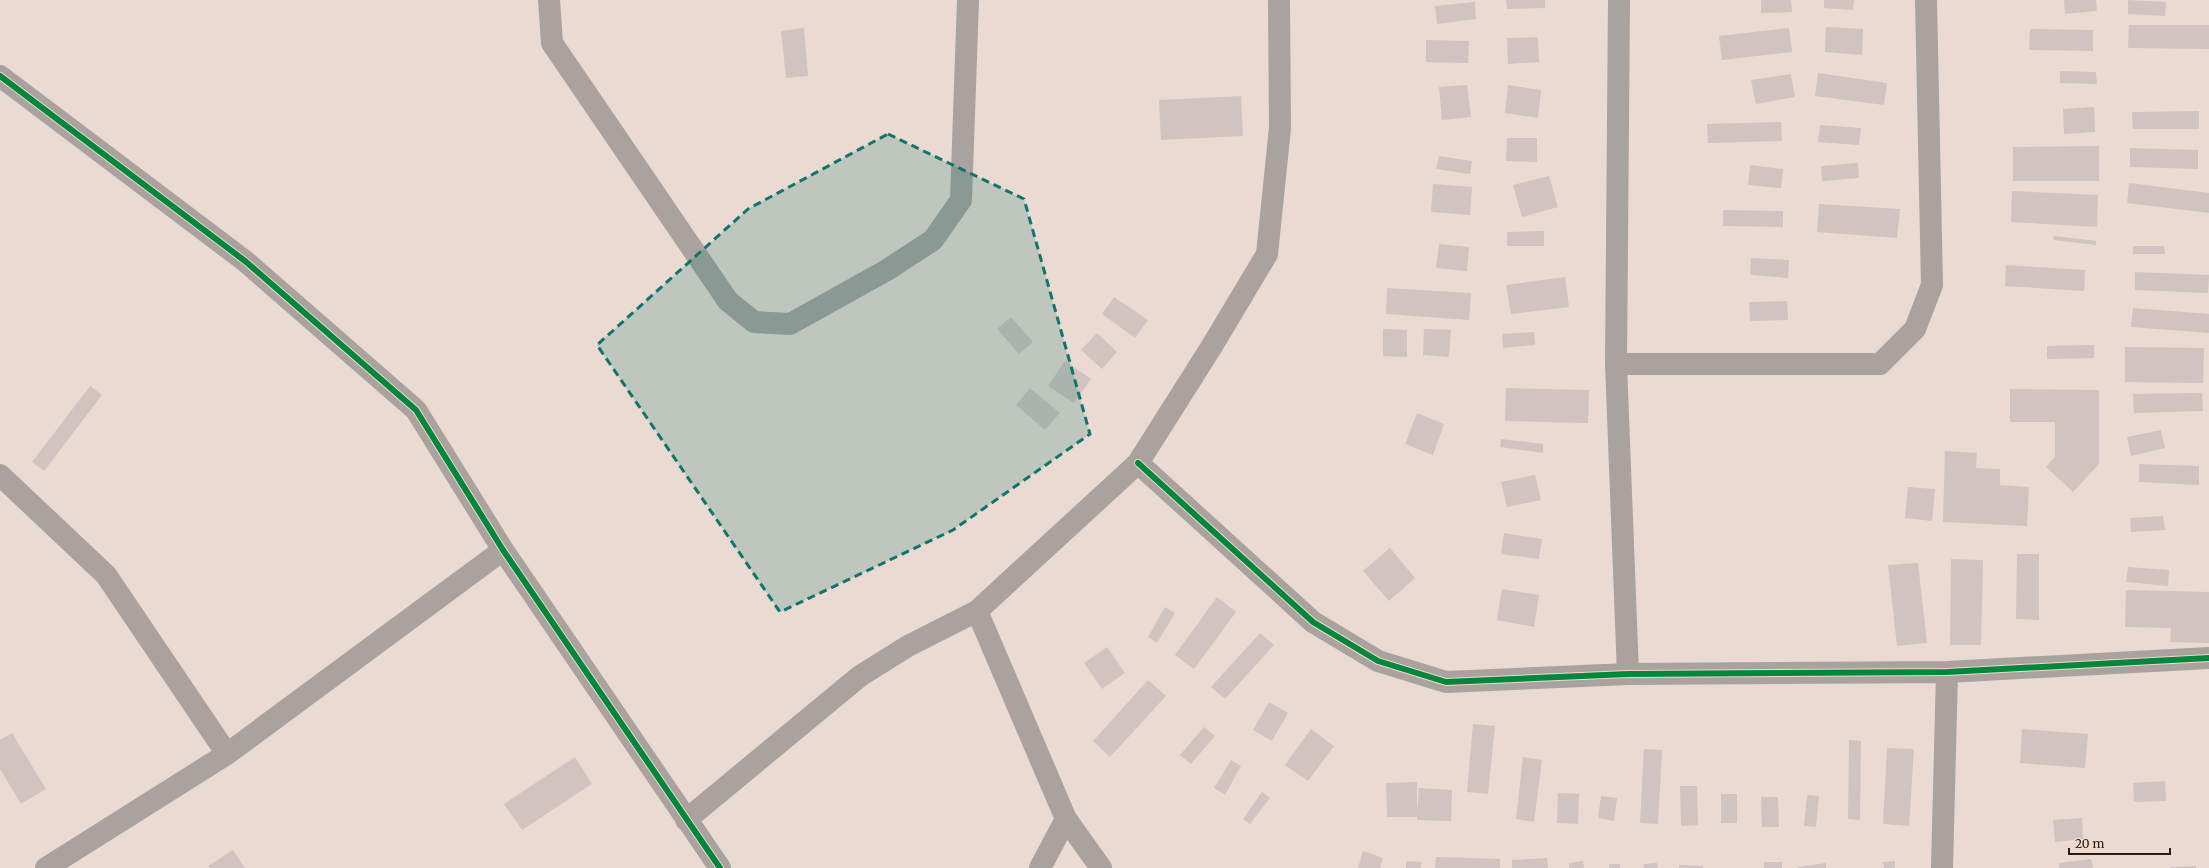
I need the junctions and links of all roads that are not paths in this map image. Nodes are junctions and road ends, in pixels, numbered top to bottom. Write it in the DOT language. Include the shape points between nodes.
graph roads {
  1 [pos="549,0"];
  2 [pos="968,0"];
  3 [pos="1279,0"];
  4 [pos="1619,0"];
  5 [pos="1926,0"];
  6 [pos="0,76"];
  7 [pos="1616,364"];
  8 [pos="1138,463"];
  9 [pos="0,475"];
  10 [pos="503,550"];
  11 [pos="977,611"];
  12 [pos="2209,658"];
  13 [pos="1947,672"];
  14 [pos="1628,674"];
  15 [pos="227,754"];
  16 [pos="1066,819"];
  17 [pos="686,820"];
  18 [pos="46,868"];
  19 [pos="720,868"];
  20 [pos="1040,868"];
  21 [pos="1101,868"];
  22 [pos="1942,868"];
  1 -- 2 [label="street" via="552,43 728,301 754,322 790,324 887,270 932,240 961,200"];
  3 -- 8 [label="street" via="1280,128 1267,254"];
  4 -- 7 [label="street"];
  5 -- 7 [label="street" via="1932,285 1915,330 1880,364"];
  6 -- 10 [label="street" via="245,261 416,410"];
  7 -- 14 [label="street"];
  8 -- 11 [label="street"];
  8 -- 14 [label="street" via="1313,622 1378,661 1446,682"];
  9 -- 15 [label="street" via="106,574"];
  10 -- 15 [label="street"];
  10 -- 17 [label="street"];
  11 -- 16 [label="street"];
  11 -- 17 [label="street" via="908,646 860,676"];
  12 -- 13 [label="street"];
  13 -- 14 [label="street"];
  13 -- 22 [label="street"];
  15 -- 18 [label="street"];
  16 -- 20 [label="street"];
  16 -- 21 [label="street"];
  17 -- 19 [label="street"];
}
